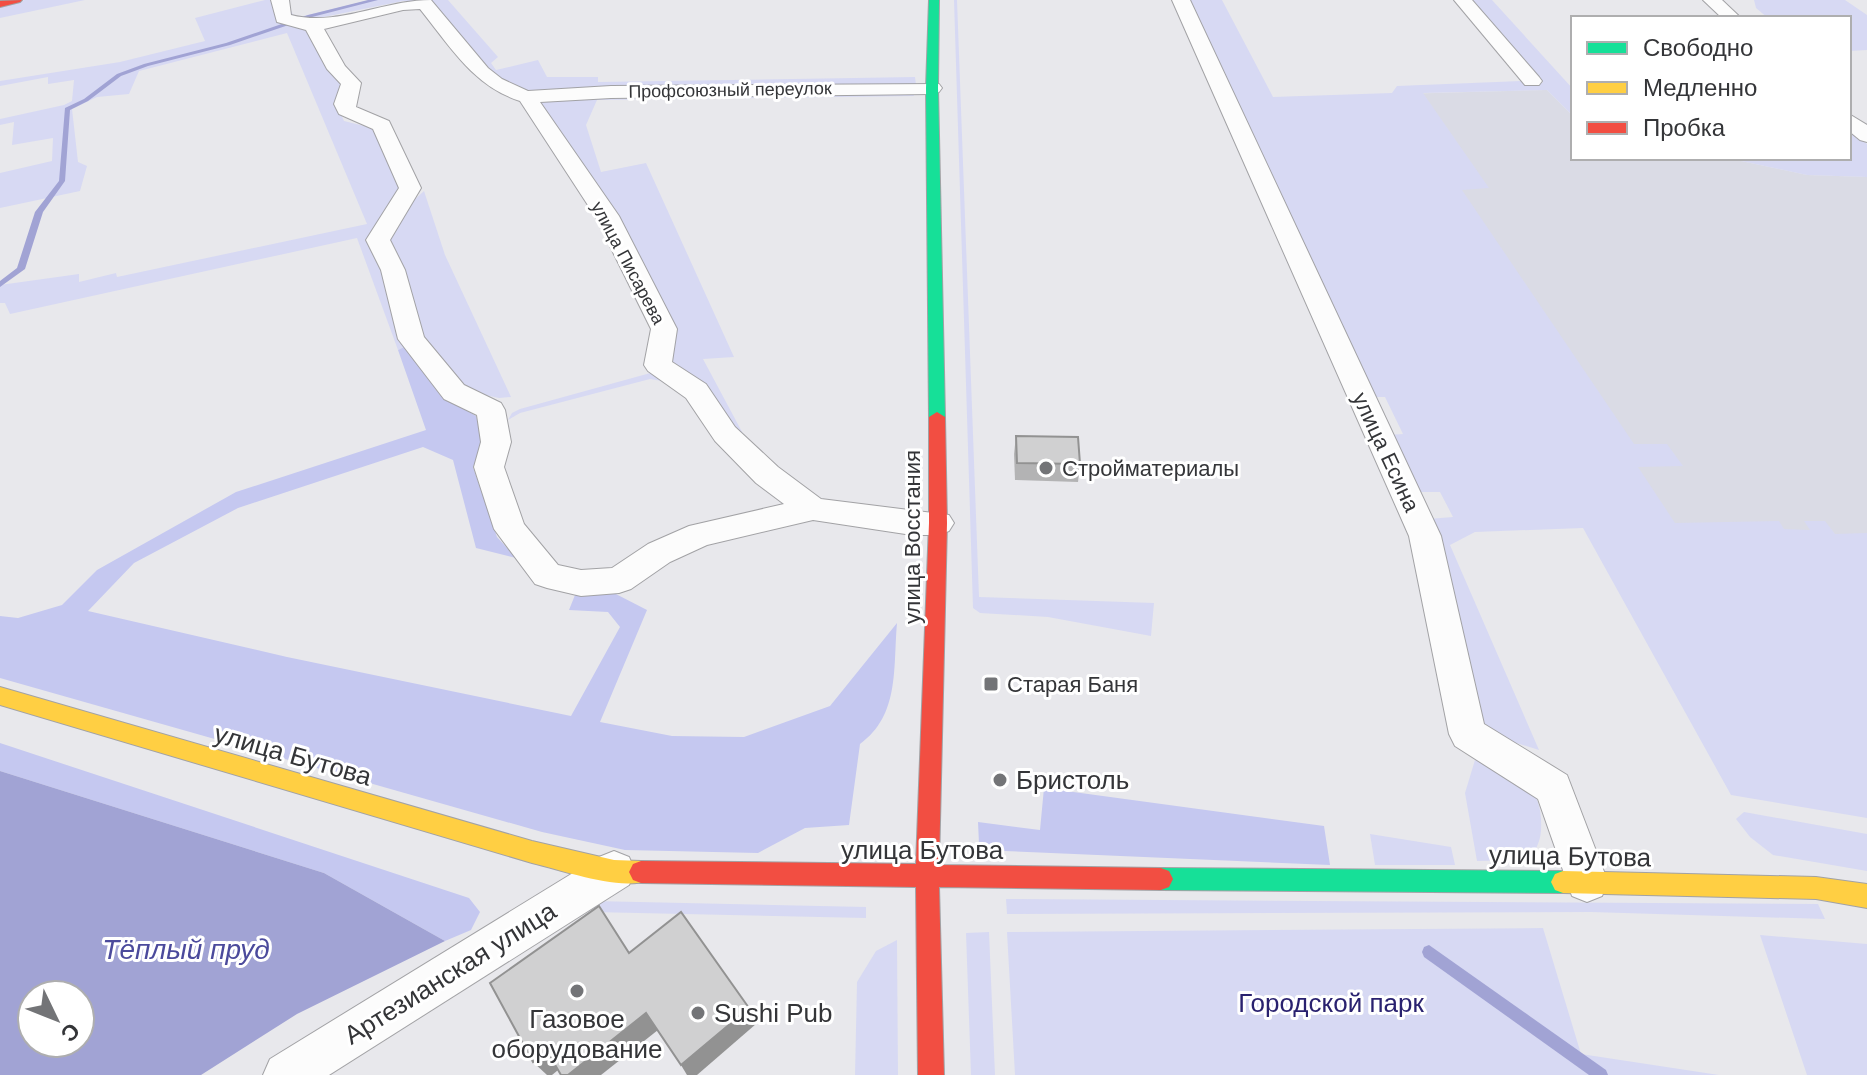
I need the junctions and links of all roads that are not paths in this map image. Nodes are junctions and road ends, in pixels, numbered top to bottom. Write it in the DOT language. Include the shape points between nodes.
graph roads {
  1 [pos="17,0"];
  2 [pos="280,0"];
  3 [pos="934,0"];
  4 [pos="1181,0"];
  5 [pos="1463,0"];
  6 [pos="1712,0"];
  7 [pos="0,4"];
  8 [pos="1730,16"];
  9 [pos="313,26"];
  10 [pos="1532,81"];
  11 [pos="932,88"];
  12 [pos="527,97"];
  13 [pos="1851,122"];
  14 [pos="1867,136"];
  15 [pos="813,509"];
  16 [pos="938,523"];
  17 [pos="0,696"];
  18 [pos="614,871"];
  19 [pos="927,876"];
  20 [pos="1587,882"];
  21 [pos="1867,896"];
  22 [pos="286,1075"];
  23 [pos="931,1075"];
  1 -- 7 [label="street"];
  2 -- 9 [label="street" via="283,18"];
  3 -- 11 [label="street, улица Восстания"];
  4 -- 20 [label="street, улица Есина" via="1425,536 1468,734 1553,788"];
  5 -- 10 [label="street"];
  6 -- 8 [label="street"];
  9 -- 12 [label="street" via="425,4 483,75"];
  9 -- 15 [label="street" via="351,83 345,109 351,116 382,125 410,188 404,204 382,223 378,240 393,270 411,339 454,392 491,410 496,442 489,467 510,529 547,575 581,583 619,580 659,553 700,535"];
  11 -- 12 [label="street, Профсоюзный переулок"];
  11 -- 16 [label="street, улица Восстания"];
  12 -- 15 [label="street, улица Писарева" via="607,216 664,329 658,365 696,391 725,434"];
  13 -- 14 [label="street"];
  15 -- 16 [label="street, улица Писарева"];
  16 -- 19 [label="street, улица Восстания"];
  17 -- 18 [label="street, улица Бутова" via="532,852"];
  18 -- 19 [label="street, улица Бутова"];
  18 -- 22 [label="street, Артезианская улица"];
  19 -- 20 [label="street, улица Бутова"];
  19 -- 23 [label="street, улица Восстания"];
  20 -- 21 [label="street, улица Бутова" via="1816,888"];
}
